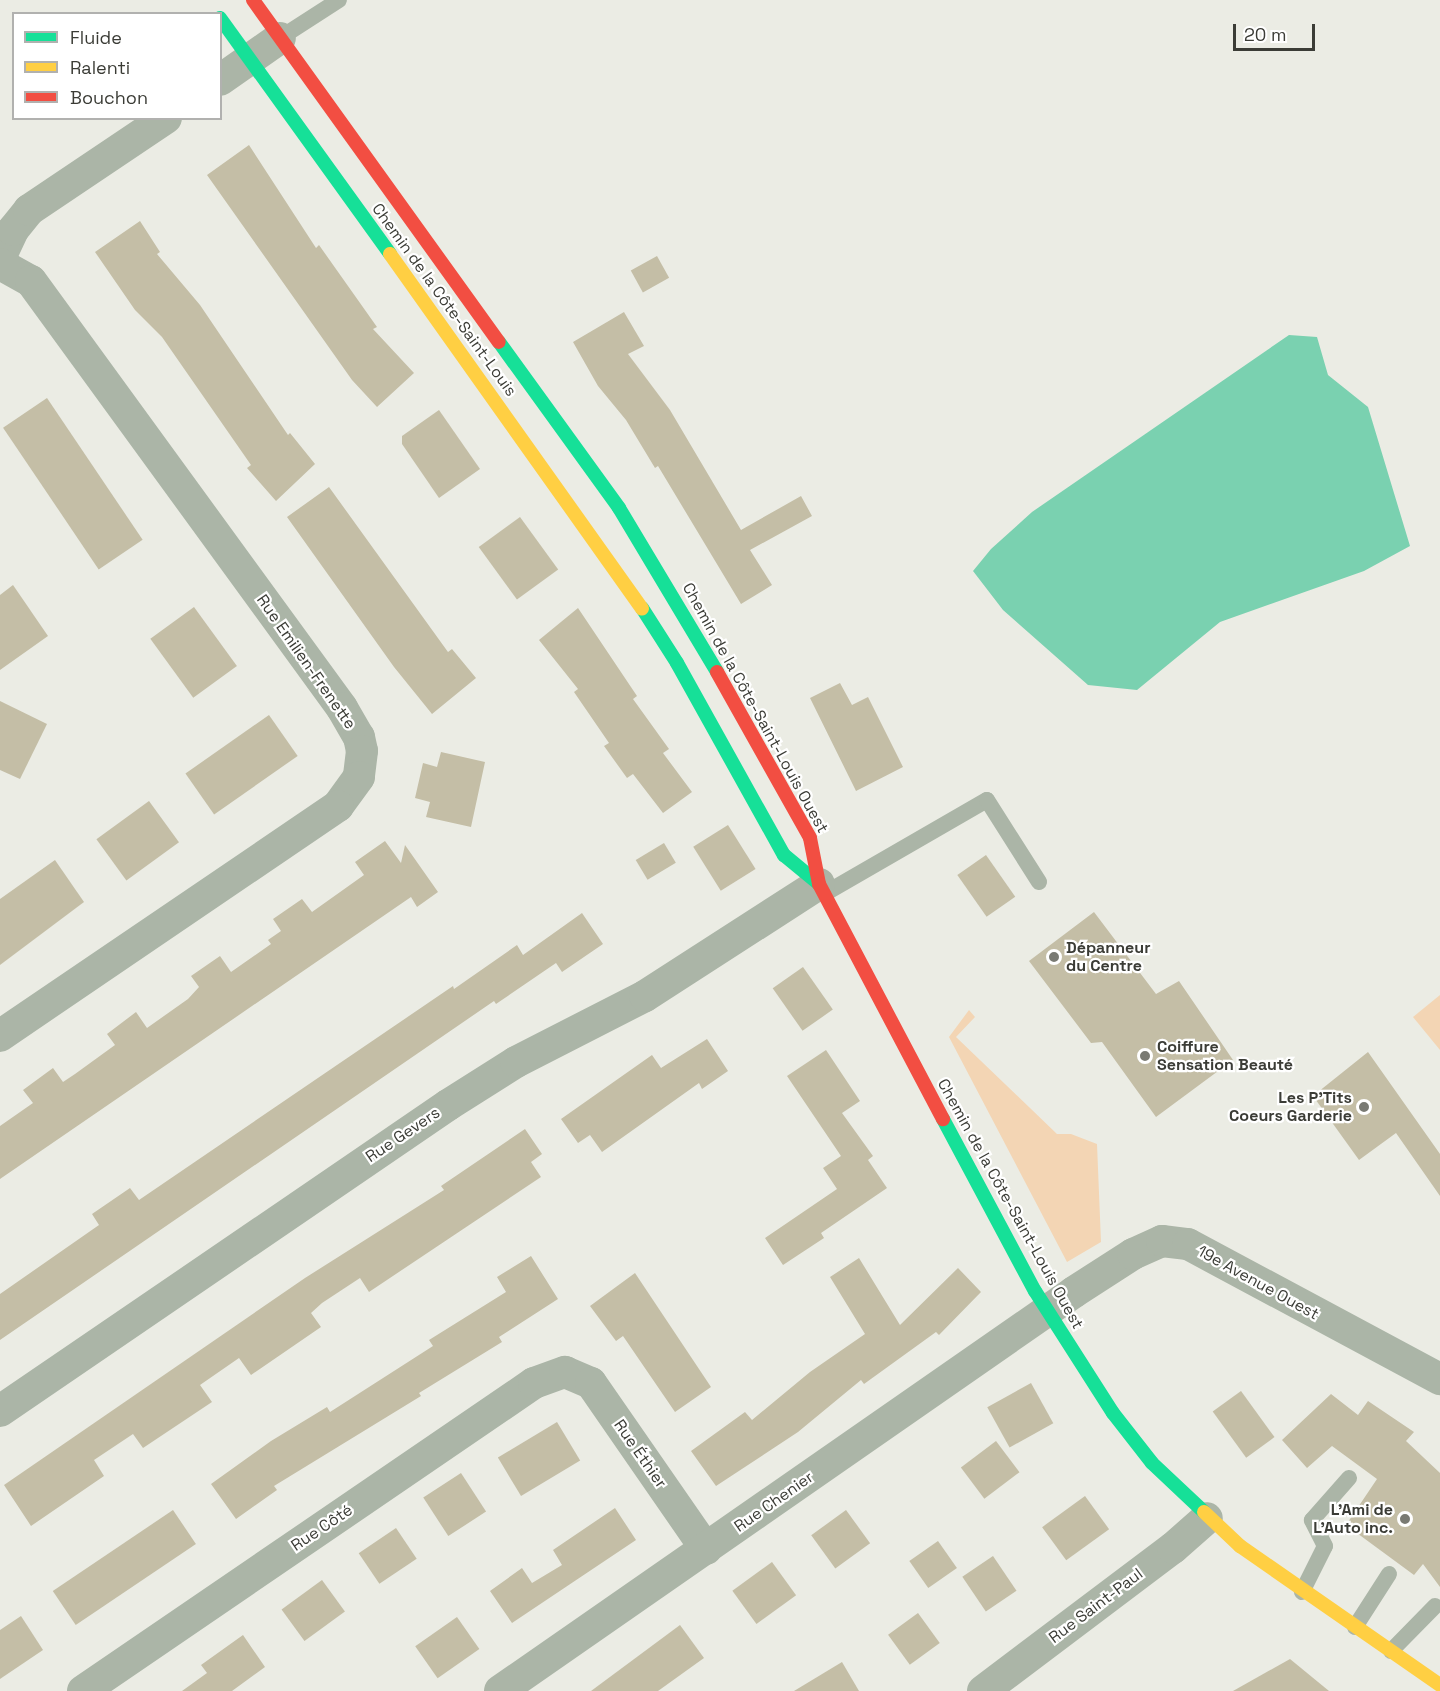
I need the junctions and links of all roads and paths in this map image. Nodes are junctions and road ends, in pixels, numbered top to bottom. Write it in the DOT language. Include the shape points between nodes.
graph roads {
  1 [pos="252,0"];
  2 [pos="339,0"];
  3 [pos="222,21"];
  4 [pos="280,38"];
  5 [pos="250,59"];
  6 [pos="222,79"];
  7 [pos="163,120"];
  8 [pos="0,258"];
  9 [pos="0,264"];
  10 [pos="668,583"];
  11 [pos="638,601"];
  12 [pos="1039,882"];
  13 [pos="822,889"];
  14 [pos="0,1036"];
  15 [pos="1048,1312"];
  16 [pos="565,1372"];
  17 [pos="1440,1378"];
  18 [pos="0,1411"];
  19 [pos="1350,1478"];
  20 [pos="1207,1518"];
  21 [pos="706,1549"];
  22 [pos="1389,1574"];
  23 [pos="1302,1592"];
  24 [pos="1435,1606"];
  25 [pos="1355,1628"];
  26 [pos="1391,1651"];
  27 [pos="1440,1684"];
  28 [pos="83,1691"];
  29 [pos="500,1691"];
  30 [pos="983,1691"];
  1 -- 4 [label="street, Chemin de la Côte-Saint-Louis"];
  2 -- 4 [label="lane"];
  3 -- 5 [label="street, Chemin de la Côte-Saint-Louis"];
  4 -- 5 [label="street"];
  4 -- 10 [label="street, Chemin de la Côte-Saint-Louis" via="619,508"];
  5 -- 6 [label="street"];
  5 -- 11 [label="street, Chemin de la Côte-Saint-Louis"];
  7 -- 8 [label="street" via="29,210 13,230"];
  9 -- 14 [label="street, Rue Emilien-Frenette" via="31,281 342,708 359,737 362,751 359,777 338,806"];
  10 -- 11 [label="street"];
  10 -- 13 [label="street, Chemin de la Côte-Saint-Louis Ouest" via="810,838"];
  11 -- 13 [label="street, Chemin de la Côte-Saint-Louis Ouest" via="784,855"];
  12 -- 13 [label="lane" via="987,801"];
  13 -- 15 [label="street, Chemin de la Côte-Saint-Louis Ouest"];
  13 -- 18 [label="street, Rue Gevers" via="645,996 516,1062 448,1105"];
  15 -- 17 [label="street, 19e Avenue Ouest" via="1133,1254 1172,1240 1188,1244"];
  15 -- 20 [label="street, Chemin de la Côte-Saint-Louis Ouest" via="1130,1436"];
  15 -- 21 [label="street, Rue Chenier"];
  16 -- 21 [label="street, Rue Éthier" via="591,1383"];
  16 -- 28 [label="street, Rue Côté" via="534,1383"];
  19 -- 23 [label="lane" via="1312,1520 1325,1545"];
  20 -- 23 [label="street, Chemin de la Côte-Saint-Louis Ouest"];
  20 -- 30 [label="street, Rue Saint-Paul"];
  21 -- 29 [label="street, Rue Chenier"];
  22 -- 25 [label="lane"];
  23 -- 25 [label="street, Chemin de la Côte-Saint-Louis Ouest"];
  24 -- 26 [label="lane"];
  25 -- 26 [label="street, Chemin de la Côte-Saint-Louis Ouest"];
  26 -- 27 [label="street, Chemin de la Côte-Saint-Louis Ouest"];
}
